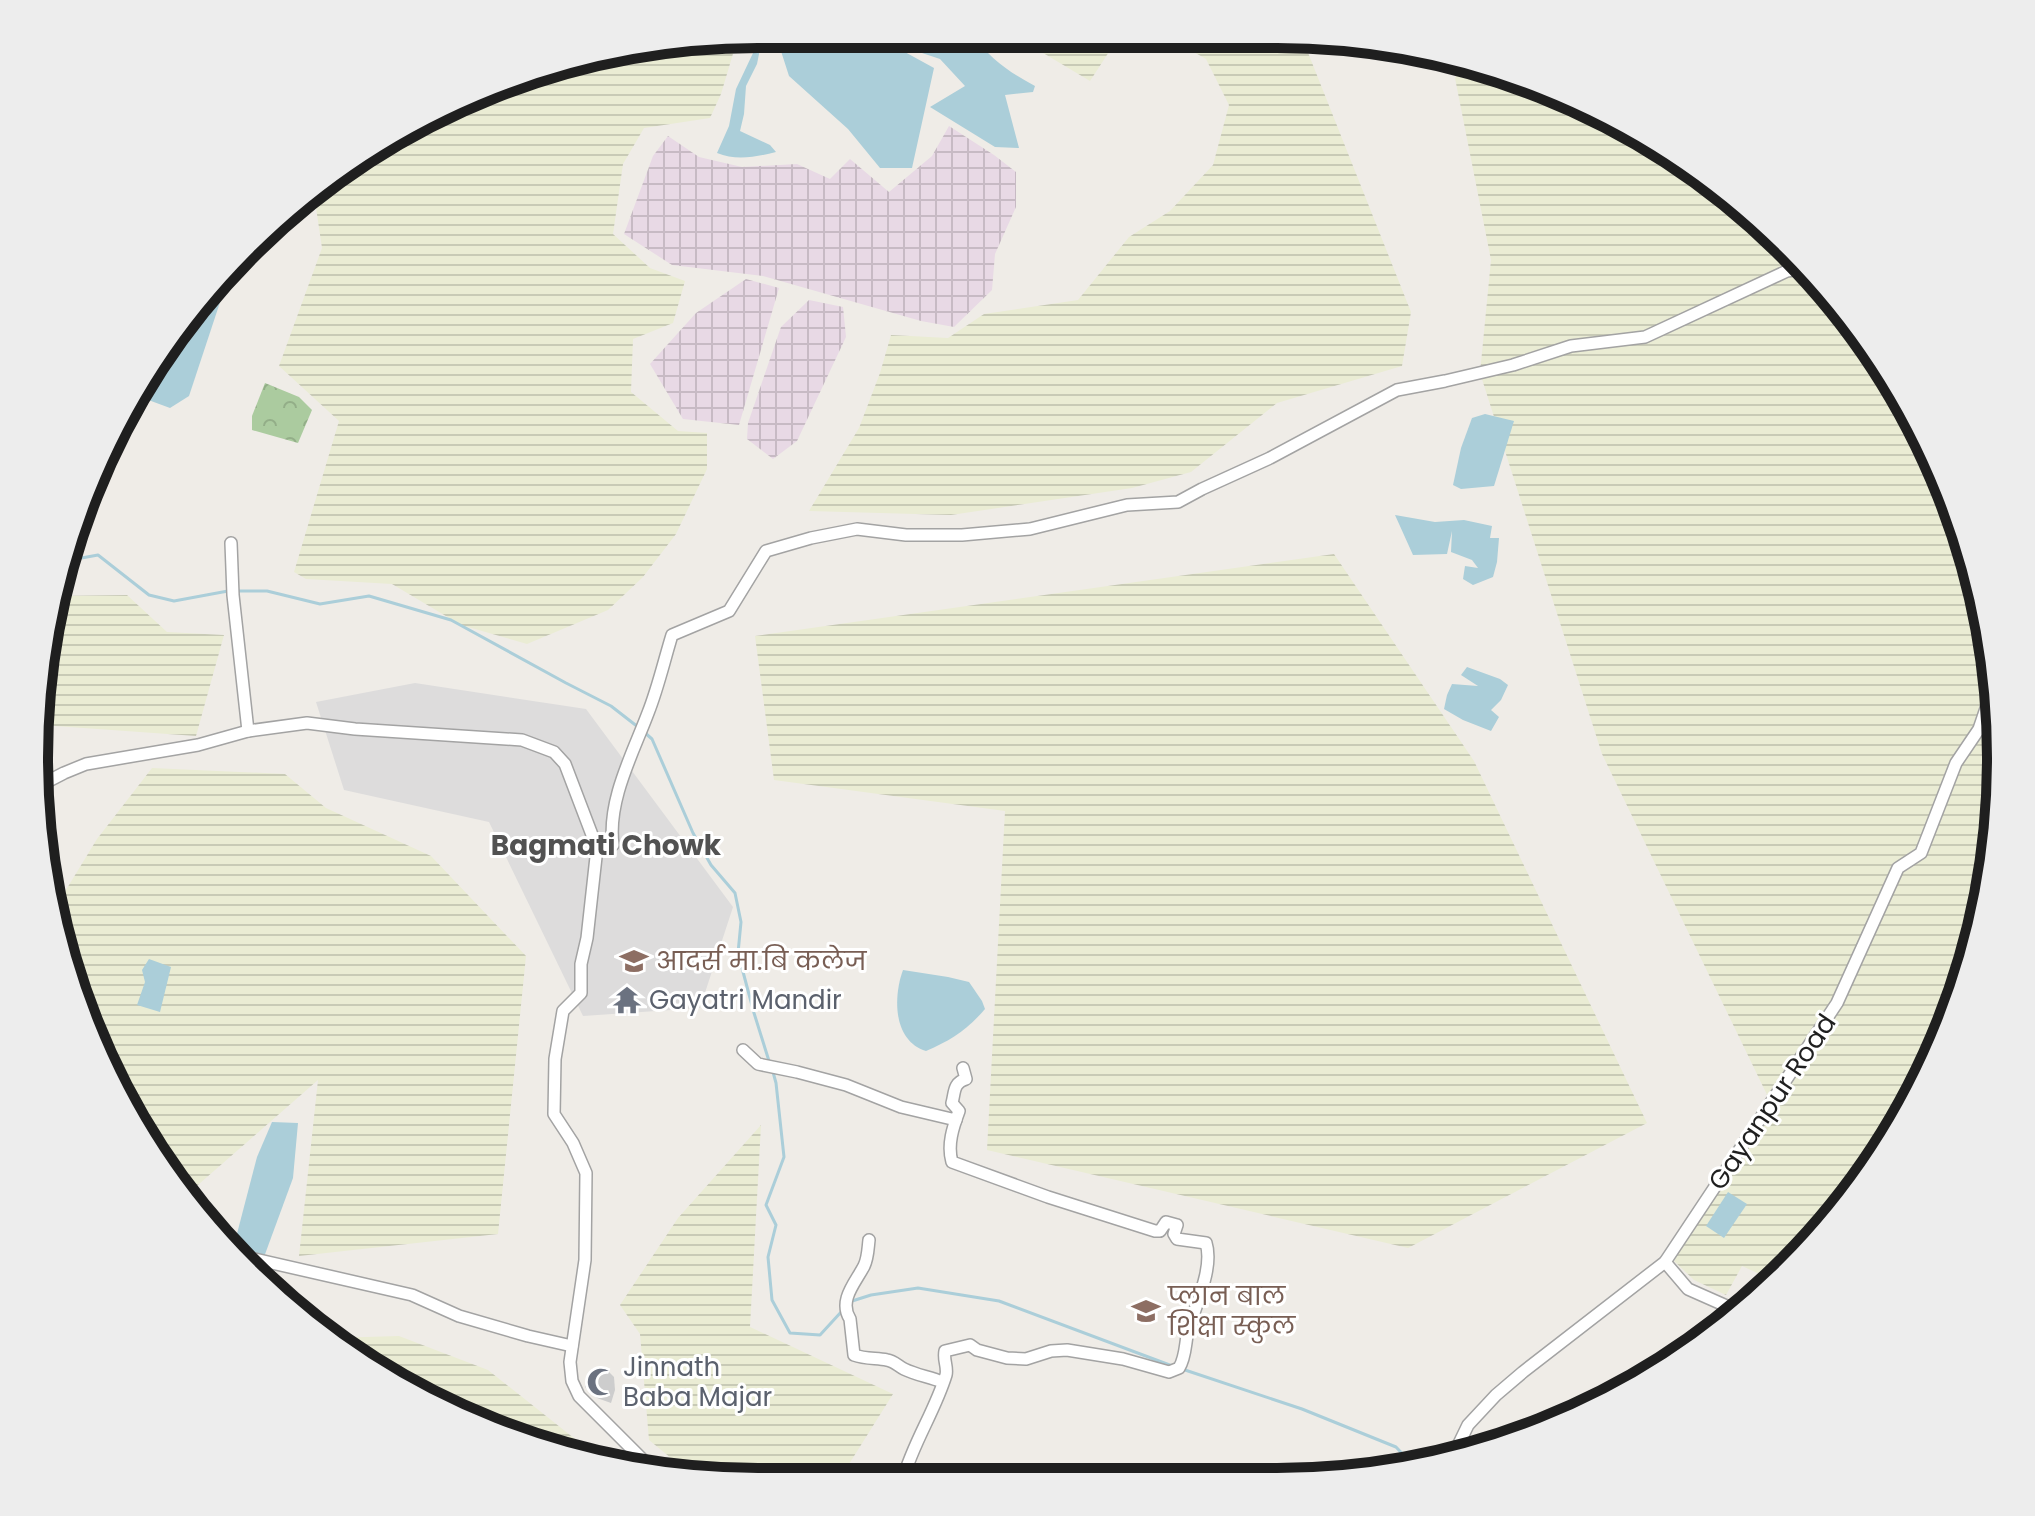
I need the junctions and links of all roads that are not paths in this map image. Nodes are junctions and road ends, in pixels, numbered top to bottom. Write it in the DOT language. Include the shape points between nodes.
graph roads {
  1 [pos="1792,270"];
  2 [pos="231,543"];
  3 [pos="1985,712"];
  4 [pos="248,731"];
  5 [pos="49,781"];
  6 [pos="597,848"];
  7 [pos="743,1050"];
  8 [pos="963,1068"];
  9 [pos="956,1120"];
  10 [pos="869,1240"];
  11 [pos="256,1260"];
  12 [pos="1665,1262"];
  13 [pos="1727,1306"];
  14 [pos="572,1346"];
  15 [pos="942,1382"];
  16 [pos="1459,1445"];
  17 [pos="641,1458"];
  18 [pos="907,1468"];
  1 -- 6 [label="street" via="1645,337 1571,346 1513,365 1397,390 1178,502 1127,505 1030,529 962,535 857,529 766,551 729,611 672,635 624,772 610,828 613,845"];
  2 -- 4 [label="street"];
  3 -- 12 [label="street, Gayanpur Road" via="1956,763 1921,853 1898,868 1837,1003"];
  4 -- 5 [label="street" via="86,764"];
  4 -- 6 [label="street" via="307,723 522,740 554,752 565,764"];
  6 -- 14 [label="street" via="581,993 563,1011 555,1059 554,1114 586,1173 585,1260"];
  7 -- 9 [label="street" via="765,1067 846,1085 901,1107"];
  8 -- 9 [label="street" via="966,1079 953,1093"];
  9 -- 15 [label="street" via="952,1162 1119,1221 1155,1231 1166,1222 1177,1225 1177,1239 1206,1243 1208,1263 1179,1368 1169,1372 1067,1350 1007,1358 970,1345 945,1351 947,1372"];
  10 -- 15 [label="street" via="865,1264 845,1306 854,1355 893,1362"];
  11 -- 14 [label="street" via="412,1295 459,1316"];
  12 -- 13 [label="street" via="1688,1289"];
  12 -- 16 [label="street, Gayanpur Road" via="1496,1395 1468,1425"];
  14 -- 17 [label="street" via="572,1381 579,1396"];
  15 -- 18 [label="street"];
}
